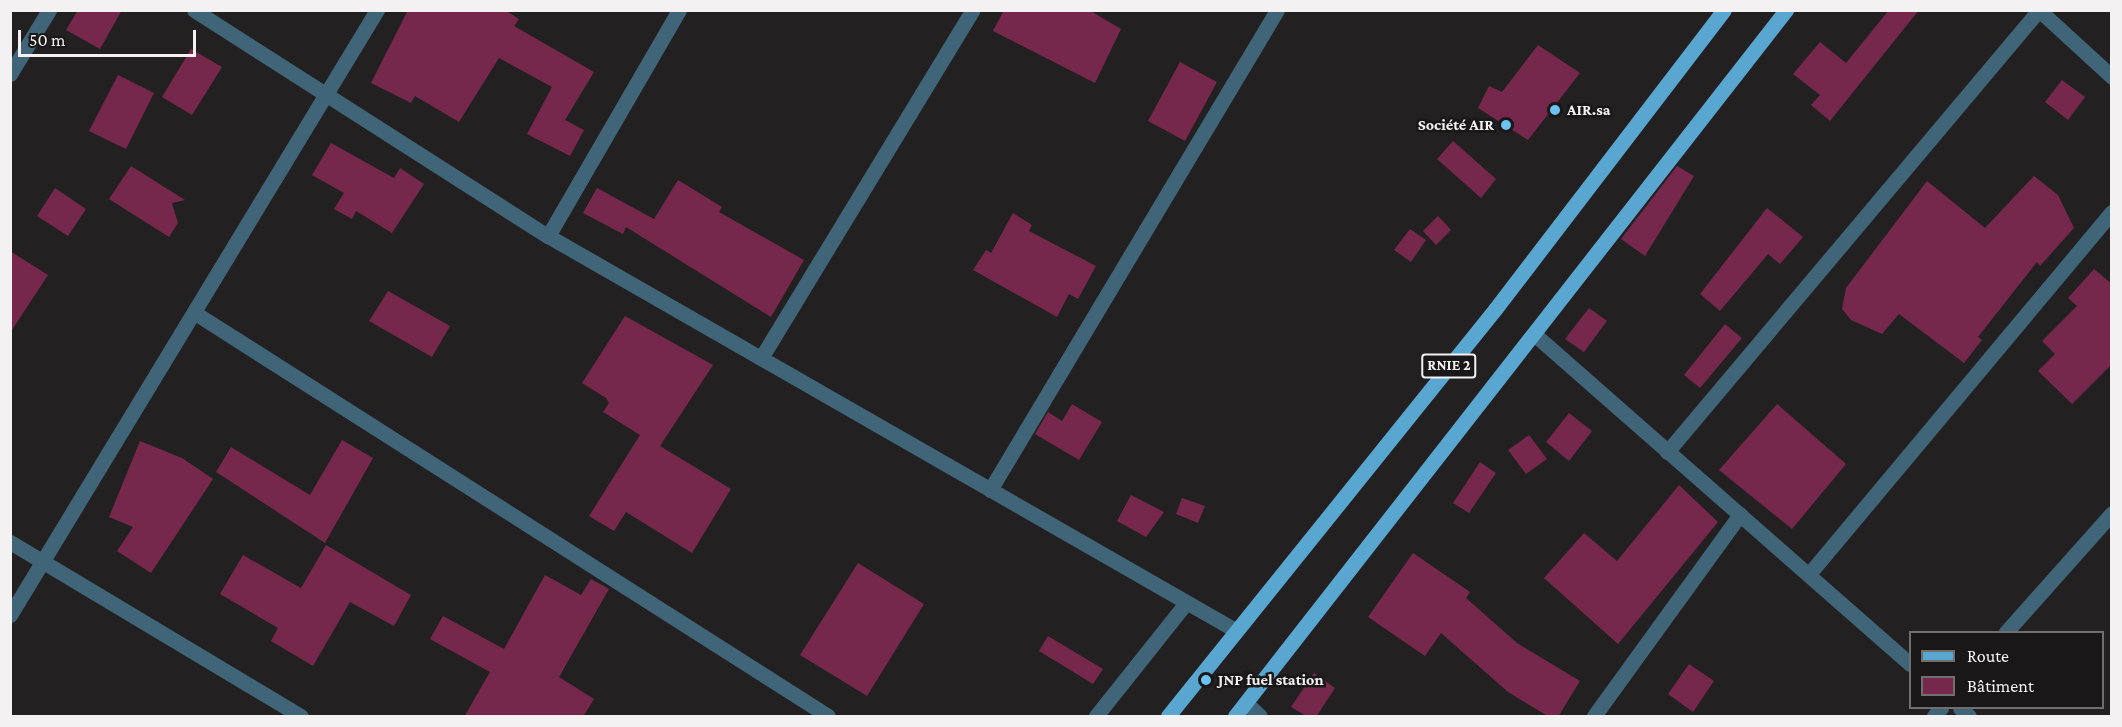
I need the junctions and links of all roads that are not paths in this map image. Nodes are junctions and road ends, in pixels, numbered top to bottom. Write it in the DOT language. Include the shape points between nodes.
graph roads {
  1 [pos="49,10"];
  2 [pos="194,10"];
  3 [pos="377,10"];
  4 [pos="679,10"];
  5 [pos="973,10"];
  6 [pos="1277,10"];
  7 [pos="1786,10"];
  8 [pos="2039,10"];
  9 [pos="1718,12"];
  10 [pos="10,74"];
  11 [pos="2112,77"];
  12 [pos="328,97"];
  13 [pos="2112,212"];
  14 [pos="548,236"];
  15 [pos="195,313"];
  16 [pos="1534,333"];
  17 [pos="761,358"];
  18 [pos="1667,452"];
  19 [pos="990,490"];
  20 [pos="2112,513"];
  21 [pos="1740,514"];
  22 [pos="10,542"];
  23 [pos="42,561"];
  24 [pos="1809,574"];
  25 [pos="1186,603"];
  26 [pos="10,615"];
  27 [pos="1234,630"];
  28 [pos="2008,631"];
  29 [pos="1909,662"];
  30 [pos="1246,703"];
  31 [pos="301,717"];
  32 [pos="828,717"];
  33 [pos="1096,717"];
  34 [pos="1168,717"];
  35 [pos="1235,717"];
  36 [pos="1260,717"];
  37 [pos="1594,717"];
  1 -- 10 [label="street"];
  2 -- 12 [label="street"];
  3 -- 12 [label="street"];
  4 -- 14 [label="street"];
  5 -- 17 [label="street"];
  6 -- 19 [label="street"];
  7 -- 16 [label="main road, RNIE 2"];
  8 -- 11 [label="street"];
  8 -- 18 [label="street"];
  9 -- 27 [label="main road, RNIE 2" via="1496,308"];
  12 -- 14 [label="street"];
  12 -- 15 [label="street"];
  13 -- 24 [label="street"];
  14 -- 17 [label="street"];
  15 -- 23 [label="street"];
  15 -- 32 [label="street"];
  16 -- 18 [label="street"];
  16 -- 30 [label="main road, RNIE 2"];
  17 -- 19 [label="street"];
  18 -- 21 [label="street"];
  19 -- 25 [label="street"];
  20 -- 28 [label="street"];
  21 -- 24 [label="street"];
  21 -- 37 [label="street"];
  22 -- 23 [label="street"];
  23 -- 26 [label="street"];
  23 -- 31 [label="street"];
  24 -- 29 [label="street"];
  25 -- 27 [label="street"];
  25 -- 33 [label="street"];
  27 -- 34 [label="main road, RNIE 2"];
  30 -- 35 [label="main road, RNIE 2"];
  30 -- 36 [label="street"];
}
